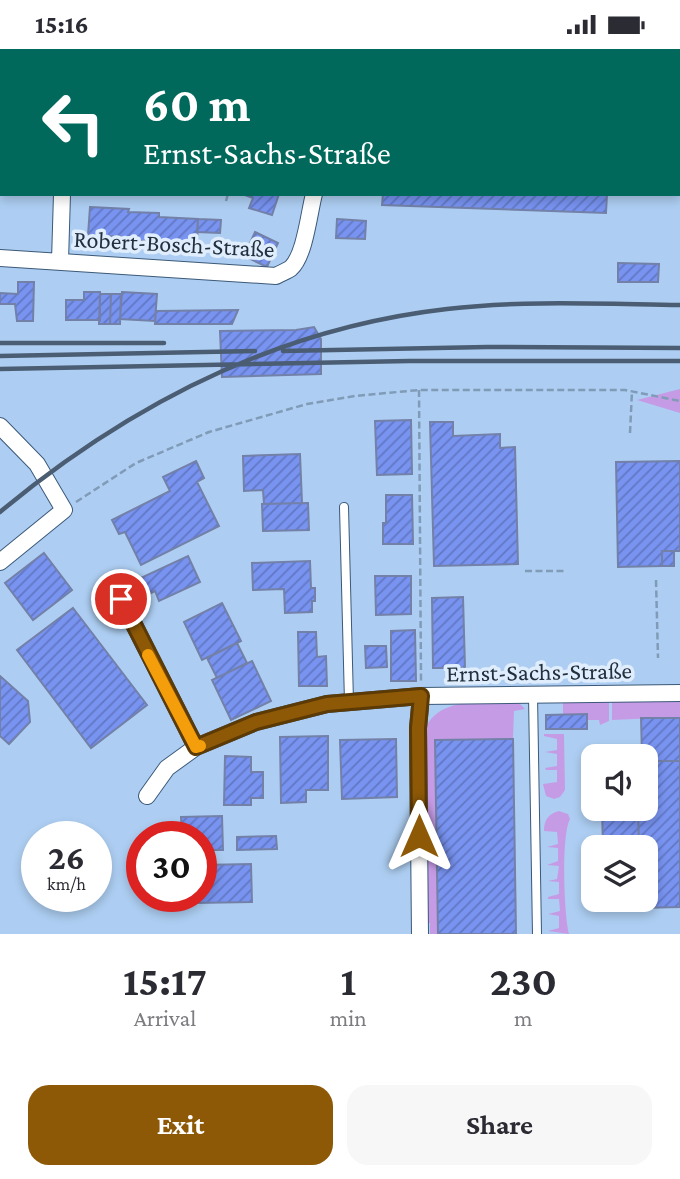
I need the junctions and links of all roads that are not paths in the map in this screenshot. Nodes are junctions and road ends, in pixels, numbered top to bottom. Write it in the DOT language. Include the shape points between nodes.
graph roads {
  1 [pos="62,196"];
  2 [pos="314,196"];
  3 [pos="0,258"];
  4 [pos="60,261"];
  5 [pos="0,426"];
  6 [pos="344,507"];
  7 [pos="0,562"];
  8 [pos="121,599"];
  9 [pos="680,693"];
  10 [pos="533,695"];
  11 [pos="421,696"];
  12 [pos="349,702"];
  13 [pos="196,747"];
  14 [pos="147,796"];
  15 [pos="420,934"];
  16 [pos="537,934"];
  1 -- 4 [label="street"];
  2 -- 4 [label="street, Robert-Bosch-Straße" via="296,262 276,276"];
  3 -- 4 [label="street, Robert-Bosch-Straße"];
  5 -- 7 [label="street" via="37,464 64,510"];
  6 -- 12 [label="lane"];
  8 -- 13 [label="street"];
  9 -- 10 [label="street, Ernst-Sachs-Straße"];
  10 -- 11 [label="street, Ernst-Sachs-Straße"];
  10 -- 16 [label="lane"];
  11 -- 12 [label="street, Ernst-Sachs-Straße"];
  11 -- 15 [label="street"];
  12 -- 13 [label="street, Ernst-Sachs-Straße" via="256,722"];
  13 -- 14 [label="street, Ernst-Sachs-Straße" via="167,768"];
}
